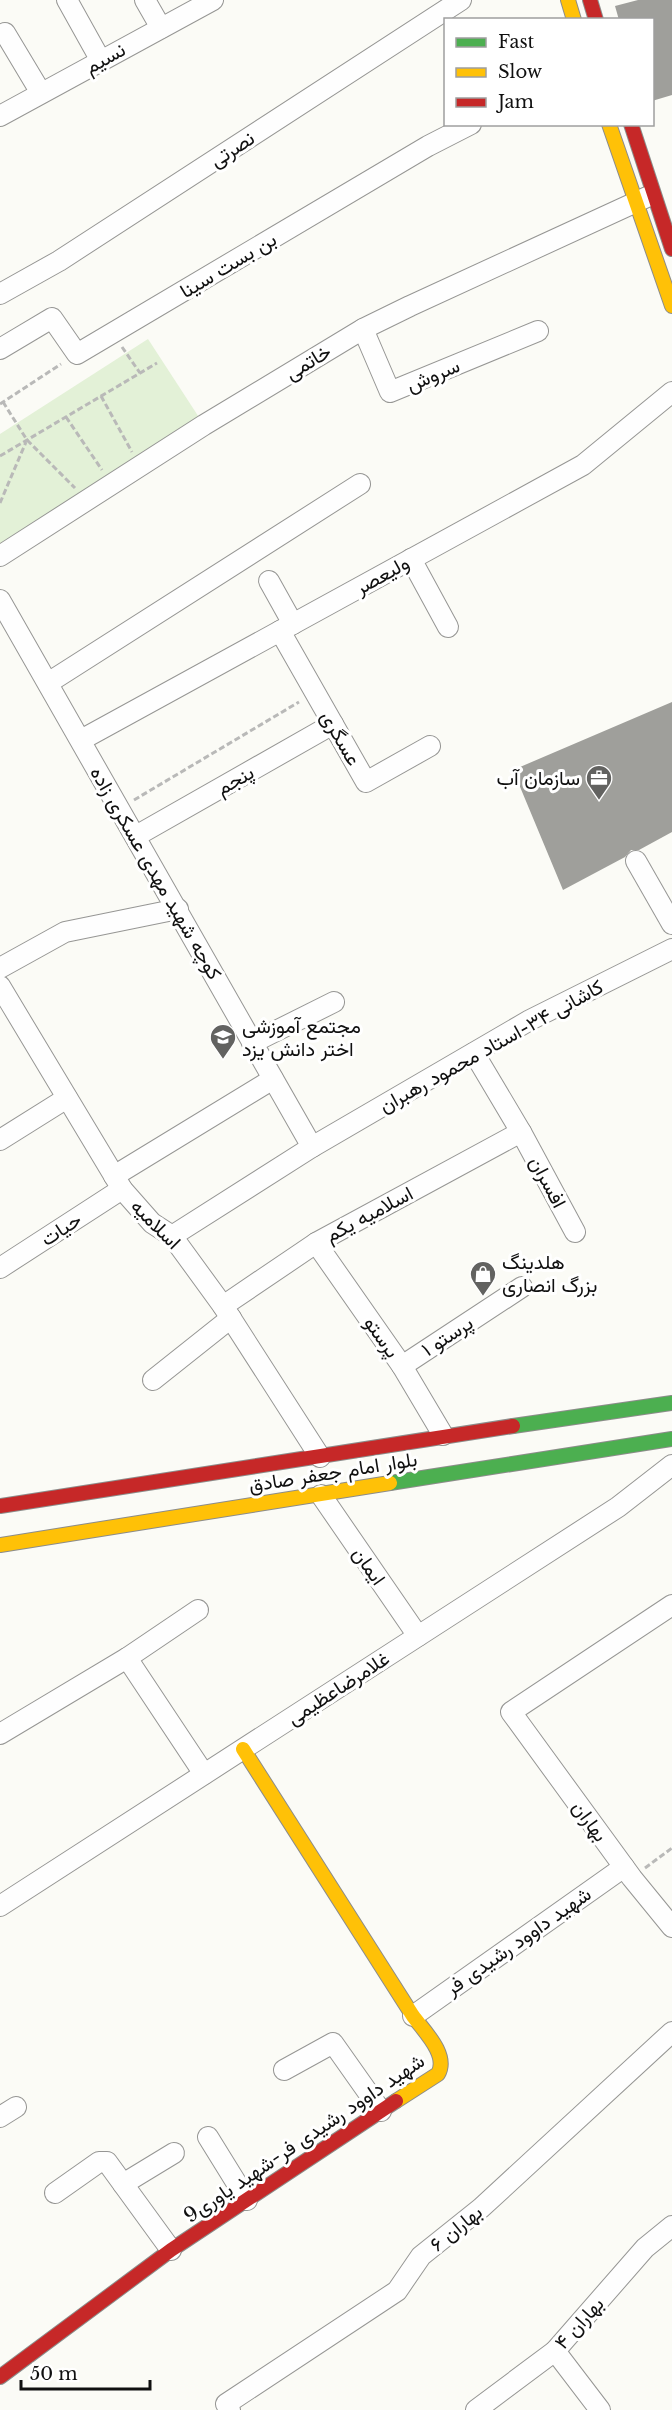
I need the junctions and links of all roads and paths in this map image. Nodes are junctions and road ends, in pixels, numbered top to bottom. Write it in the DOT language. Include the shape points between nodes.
graph roads {
  1 [pos="67,0"];
  2 [pos="145,0"];
  3 [pos="211,0"];
  4 [pos="461,0"];
  5 [pos="568,0"];
  6 [pos="590,0"];
  7 [pos="573,18"];
  8 [pos="595,18"];
  9 [pos="161,28"];
  10 [pos="5,33"];
  11 [pos="101,60"];
  12 [pos="41,93"];
  13 [pos="0,116"];
  14 [pos="467,126"];
  15 [pos="610,126"];
  16 [pos="632,126"];
  17 [pos="654,195"];
  18 [pos="634,202"];
  19 [pos="672,249"];
  20 [pos="0,294"];
  21 [pos="672,306"];
  22 [pos="363,329"];
  23 [pos="538,331"];
  24 [pos="112,333"];
  25 [pos="0,349"];
  26 [pos="77,354"];
  27 [pos="157,363"];
  28 [pos="140,373"];
  29 [pos="672,392"];
  30 [pos="101,396"];
  31 [pos="1,403"];
  32 [pos="66,417"];
  33 [pos="27,440"];
  34 [pos="0,456"];
  35 [pos="140,466"];
  36 [pos="111,484"];
  37 [pos="360,484"];
  38 [pos="87,500"];
  39 [pos="0,503"];
  40 [pos="0,556"];
  41 [pos="411,559"];
  42 [pos="269,581"];
  43 [pos="0,600"];
  44 [pos="448,627"];
  45 [pos="286,628"];
  46 [pos="48,683"];
  47 [pos="315,692"];
  48 [pos="333,724"];
  49 [pos="81,740"];
  50 [pos="430,746"];
  51 [pos="120,809"];
  52 [pos="136,836"];
  53 [pos="636,861"];
  54 [pos="178,909"];
  55 [pos="672,924"];
  56 [pos="672,949"];
  57 [pos="0,968"];
  58 [pos="0,986"];
  59 [pos="333,1002"];
  60 [pos="252,1043"];
  61 [pos="474,1053"];
  62 [pos="273,1079"];
  63 [pos="67,1098"];
  64 [pos="521,1132"];
  65 [pos="0,1140"];
  66 [pos="312,1147"];
  67 [pos="118,1182"];
  68 [pos="575,1232"];
  69 [pos="172,1236"];
  70 [pos="316,1243"];
  71 [pos="0,1268"];
  72 [pos="522,1287"];
  73 [pos="227,1312"];
  74 [pos="402,1366"];
  75 [pos="153,1380"];
  76 [pos="672,1403"];
  77 [pos="443,1435"];
  78 [pos="672,1438"];
  79 [pos="320,1456"];
  80 [pos="672,1465"];
  81 [pos="79,1494"];
  82 [pos="321,1495"];
  83 [pos="38,1501"];
  84 [pos="0,1506"];
  85 [pos="97,1529"];
  86 [pos="36,1539"];
  87 [pos="0,1545"];
  88 [pos="672,1605"];
  89 [pos="198,1610"];
  90 [pos="418,1636"];
  91 [pos="127,1658"];
  92 [pos="0,1734"];
  93 [pos="243,1749"];
  94 [pos="204,1774"];
  95 [pos="672,1848"];
  96 [pos="628,1872"];
  97 [pos="0,1906"];
  98 [pos="672,1928"];
  99 [pos="413,2016"];
  100 [pos="672,2032"];
  101 [pos="284,2070"];
  102 [pos="381,2111"];
  103 [pos="207,2137"];
  104 [pos="174,2153"];
  105 [pos="123,2184"];
  106 [pos="55,2193"];
  107 [pos="247,2200"];
  108 [pos="672,2226"];
  109 [pos="171,2250"];
  110 [pos="555,2351"];
  111 [pos="0,2377"];
  112 [pos="228,2407"];
  113 [pos="476,2410"];
  114 [pos="600,2410"];
  1 -- 11 [label="street"];
  2 -- 9 [label="street"];
  3 -- 9 [label="street, نسیم"];
  4 -- 20 [label="street, نصرتی" via="59,261"];
  5 -- 7 [label="main road"];
  6 -- 8 [label="main road"];
  9 -- 11 [label="street, نسیم"];
  10 -- 12 [label="street"];
  11 -- 12 [label="street, نسیم"];
  12 -- 13 [label="street, نسیم"];
  14 -- 24 [label="street, بن بست سینا"];
  15 -- 18 [label="main road"];
  16 -- 17 [label="main road"];
  17 -- 18 [label="street, خاتمی"];
  17 -- 19 [label="main road"];
  18 -- 21 [label="main road"];
  18 -- 22 [label="street, خاتمی"];
  22 -- 23 [label="street, سروش" via="390,392"];
  22 -- 35 [label="street, خاتمی"];
  24 -- 26 [label="street, بن بست سینا"];
  24 -- 28 [label="path"];
  25 -- 26 [label="street" via="52,318"];
  26 -- 31 [label="path"];
  27 -- 28 [label="path"];
  28 -- 30 [label="path"];
  29 -- 41 [label="street, ولیعصر" via="583,465"];
  30 -- 32 [label="path"];
  30 -- 35 [label="path"];
  31 -- 33 [label="path"];
  32 -- 33 [label="path"];
  32 -- 36 [label="path"];
  33 -- 34 [label="path"];
  33 -- 38 [label="path"];
  33 -- 39 [label="path"];
  35 -- 36 [label="street, خاتمی"];
  36 -- 38 [label="street, خاتمی"];
  37 -- 46 [label="street"];
  38 -- 40 [label="street, خاتمی"];
  41 -- 44 [label="street"];
  41 -- 45 [label="street, ولیعصر"];
  42 -- 45 [label="street, عسگری"];
  43 -- 46 [label="street, کوچه شهید مهدی عسکری زاده"];
  45 -- 47 [label="street, عسگری"];
  45 -- 49 [label="street, ولیعصر"];
  46 -- 49 [label="street, کوچه شهید مهدی عسکری زاده"];
  47 -- 48 [label="street, عسگری"];
  47 -- 51 [label="path"];
  48 -- 50 [label="street, عسگری" via="366,782"];
  48 -- 52 [label="street, پنجم"];
  49 -- 51 [label="street, کوچه شهید مهدی عسکری زاده"];
  51 -- 52 [label="street, کوچه شهید مهدی عسکری زاده"];
  52 -- 54 [label="street, کوچه شهید مهدی عسکری زاده"];
  53 -- 55 [label="street"];
  54 -- 57 [label="street" via="65,932"];
  54 -- 60 [label="street, کوچه شهید مهدی عسکری زاده"];
  56 -- 61 [label="street, کاشانی ۳۴-استاد محمود رهبران" via="530,1020"];
  58 -- 63 [label="street, اسلامیه"];
  59 -- 60 [label="street"];
  60 -- 62 [label="street, کوچه شهید مهدی عسکری زاده"];
  61 -- 64 [label="street, افسران"];
  61 -- 66 [label="street, کاشانی ۳۴-استاد محمود رهبران"];
  62 -- 66 [label="street, کوچه شهید مهدی عسکری زاده"];
  62 -- 67 [label="street, حیات"];
  63 -- 65 [label="street"];
  63 -- 67 [label="street, اسلامیه"];
  64 -- 68 [label="street, افسران"];
  64 -- 70 [label="street, اسلامیه یکم"];
  66 -- 69 [label="street, کاشانی ۳۴-استاد محمود رهبران"];
  67 -- 69 [label="street, اسلامیه" via="152,1223"];
  67 -- 71 [label="street, حیات"];
  69 -- 73 [label="street, اسلامیه"];
  70 -- 73 [label="street, اسلامیه یکم"];
  70 -- 74 [label="street, پرستو"];
  72 -- 74 [label="street, پرستو ۱"];
  73 -- 75 [label="street, اسلامیه یکم"];
  73 -- 79 [label="street, اسلامیه"];
  74 -- 77 [label="street, پرستو"];
  76 -- 77 [label="main road, بلوار امام جعفر صادق"];
  77 -- 79 [label="main road, بلوار امام جعفر صادق"];
  78 -- 82 [label="main road, بلوار امام جعفر صادق"];
  79 -- 81 [label="main road, بلوار امام جعفر صادق"];
  80 -- 90 [label="street, غلامرضاعظیمی" via="618,1507"];
  81 -- 83 [label="main road, بلوار امام جعفر صادق"];
  81 -- 85 [label="main road" via="75,1500 77,1514"];
  82 -- 85 [label="main road, بلوار امام جعفر صادق"];
  82 -- 90 [label="street, ایمان"];
  83 -- 84 [label="main road, بلوار امام جعفر صادق"];
  83 -- 86 [label="main road" via="46,1503 53,1515 51,1528"];
  85 -- 86 [label="main road, بلوار امام جعفر صادق"];
  86 -- 87 [label="main road, بلوار امام جعفر صادق"];
  88 -- 96 [label="street, بهاران" via="511,1712"];
  89 -- 91 [label="street"];
  90 -- 93 [label="street, غلامرضاعظیمی"];
  91 -- 92 [label="street"];
  91 -- 94 [label="street"];
  93 -- 94 [label="street, غلامرضاعظیمی"];
  93 -- 99 [label="main road, شهید داوود رشیدی فر-شهید یاوری9"];
  94 -- 97 [label="street, غلامرضاعظیمی"];
  95 -- 96 [label="path"];
  96 -- 98 [label="street, بهاران"];
  96 -- 99 [label="street, شهید داوود رشیدی فر"];
  99 -- 102 [label="main road, شهید داوود رشیدی فر-شهید یاوری9" via="440,2054 441,2069"];
  100 -- 112 [label="street, بهاران ۶" via="481,2208 420,2256 397,2291"];
  101 -- 102 [label="street" via="333,2043"];
  102 -- 107 [label="main road, شهید داوود رشیدی فر-شهید یاوری9"];
  103 -- 107 [label="street"];
  104 -- 105 [label="street"];
  105 -- 106 [label="street" via="103,2161"];
  105 -- 109 [label="street"];
  107 -- 109 [label="main road, شهید داوود رشیدی فر-شهید یاوری9"];
  108 -- 110 [label="street, بهاران ۴" via="645,2248"];
  109 -- 111 [label="main road, شهید داوود رشیدی فر-شهید یاوری9"];
  110 -- 113 [label="street, بهاران ۴"];
  110 -- 114 [label="street"];
}
